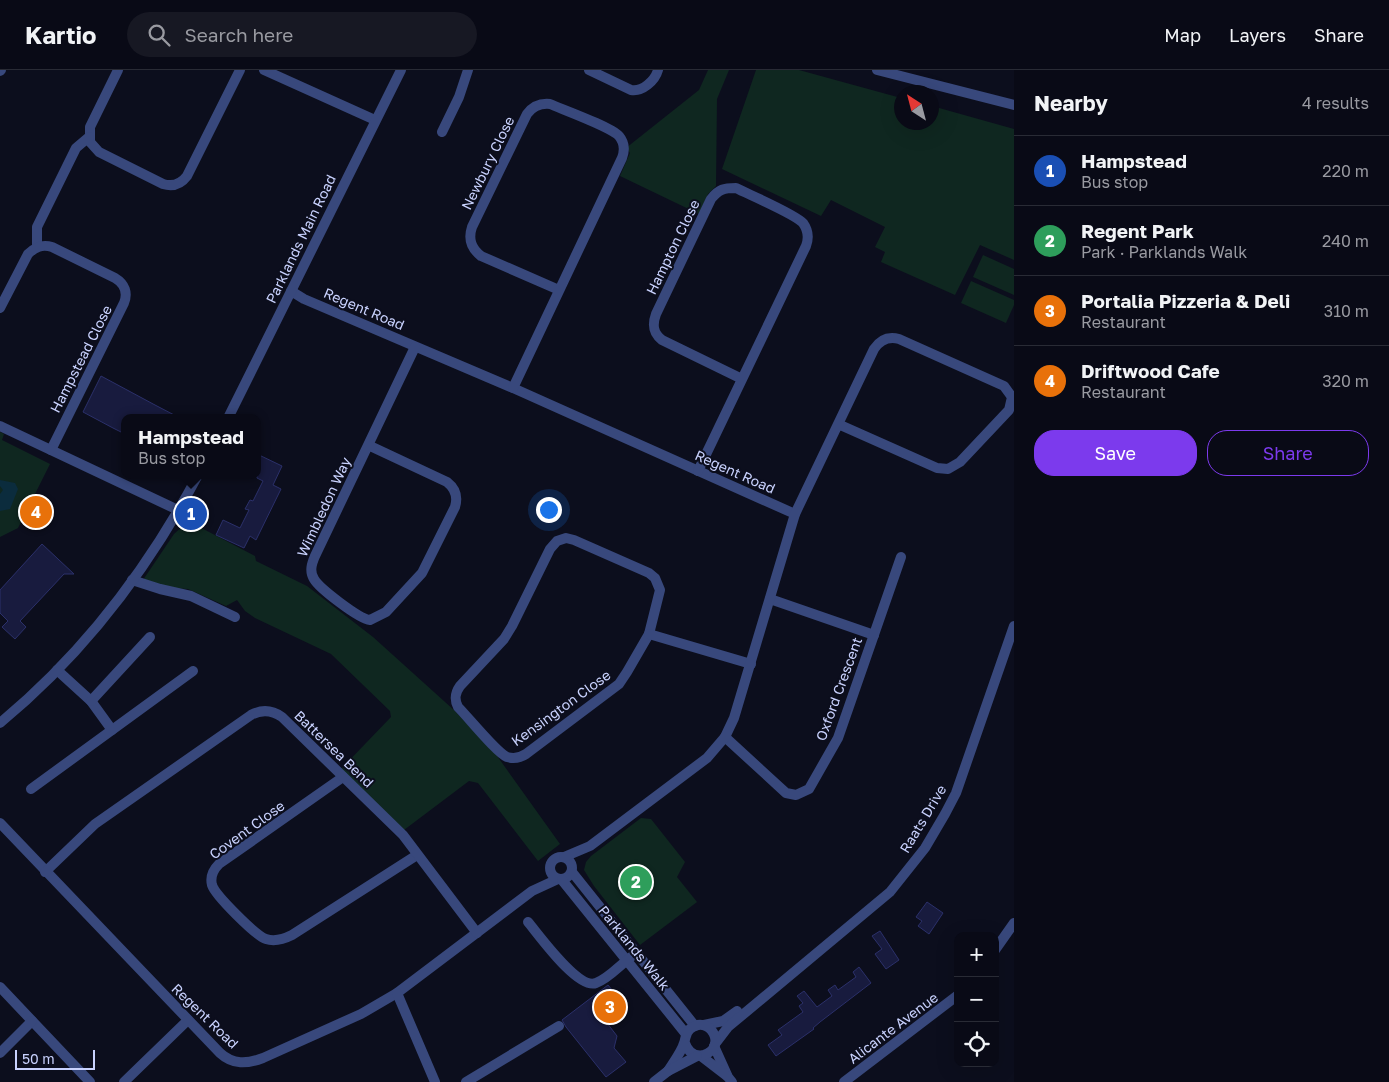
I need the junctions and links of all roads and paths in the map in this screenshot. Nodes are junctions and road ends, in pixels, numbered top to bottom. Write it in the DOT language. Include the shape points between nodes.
graph roads {
  1 [pos="118,70"];
  2 [pos="240,70"];
  3 [pos="264,70"];
  4 [pos="468,70"];
  5 [pos="589,70"];
  6 [pos="658,70"];
  7 [pos="877,70"];
  8 [pos="400,71"];
  9 [pos="904,73"];
  10 [pos="1014,105"];
  11 [pos="375,120"];
  12 [pos="442,132"];
  13 [pos="89,137"];
  14 [pos="37,247"];
  15 [pos="559,290"];
  16 [pos="291,291"];
  17 [pos="0,308"];
  18 [pos="415,346"];
  19 [pos="742,378"];
  20 [pos="512,388"];
  21 [pos="230,414"];
  22 [pos="838,424"];
  23 [pos="0,426"];
  24 [pos="368,445"];
  25 [pos="51,450"];
  26 [pos="698,471"];
  27 [pos="196,479"];
  28 [pos="178,510"];
  29 [pos="795,514"];
  30 [pos="901,557"];
  31 [pos="132,580"];
  32 [pos="770,599"];
  33 [pos="235,617"];
  34 [pos="1014,626"];
  35 [pos="649,634"];
  36 [pos="874,636"];
  37 [pos="150,638"];
  38 [pos="751,664"];
  39 [pos="57,670"];
  40 [pos="193,670"];
  41 [pos="91,701"];
  42 [pos="0,723"];
  43 [pos="112,730"];
  44 [pos="725,737"];
  45 [pos="344,777"];
  46 [pos="31,789"];
  47 [pos="0,823"];
  48 [pos="590,846"];
  49 [pos="417,855"];
  50 [pos="564,857"];
  51 [pos="550,867"];
  52 [pos="573,870"];
  53 [pos="45,872"];
  54 [pos="560,880"];
  55 [pos="532,891"];
  56 [pos="528,922"];
  57 [pos="1014,922"];
  58 [pos="477,932"];
  59 [pos="999,944"];
  60 [pos="638,952"];
  61 [pos="626,960"];
  62 [pos="786,977"];
  63 [pos="0,988"];
  64 [pos="396,993"];
  65 [pos="954,998"];
  66 [pos="188,1020"];
  67 [pos="32,1021"];
  68 [pos="559,1026"];
  69 [pos="700,1026"];
  70 [pos="685,1038"];
  71 [pos="715,1045"];
  72 [pos="0,1053"];
  73 [pos="699,1056"];
  74 [pos="668,1071"];
  75 [pos="730,1080"];
  76 [pos="90,1082"];
  77 [pos="124,1082"];
  78 [pos="436,1082"];
  79 [pos="466,1082"];
  80 [pos="654,1082"];
  81 [pos="844,1082"];
  1 -- 13 [label="street" via="90,127"];
  2 -- 13 [label="street" via="188,176 180,183 163,184 98,152"];
  3 -- 11 [label="street"];
  4 -- 12 [label="street"];
  5 -- 6 [label="street" via="636,90 654,79"];
  7 -- 9 [label="street"];
  8 -- 11 [label="street, Parklands Main Road"];
  9 -- 10 [label="street"];
  11 -- 16 [label="street, Parklands Main Road"];
  13 -- 14 [label="street" via="76,148 37,227"];
  14 -- 17 [label="street" via="28,254"];
  14 -- 25 [label="street, Hampstead Close" via="52,247 118,280 126,294"];
  15 -- 15 [label="street, Newbury Close" via="624,149 622,140 614,132 546,104 534,107 527,114 472,227 470,239 481,256"];
  15 -- 20 [label="street, Newbury Close"];
  16 -- 18 [label="street, Regent Road"];
  16 -- 21 [label="street, Parklands Main Road"];
  18 -- 20 [label="street, Regent Road"];
  18 -- 24 [label="street, Wimbledon Way"];
  19 -- 19 [label="street, Hampton Close" via="806,246 808,235 799,219 736,188 725,188 711,199 653,324 662,340"];
  19 -- 26 [label="street, Hampton Close"];
  20 -- 26 [label="street, Regent Road"];
  22 -- 22 [label="street" via="874,349 880,341 889,338 899,339 1004,386 1012,397 1009,410 960,462 948,469 937,468"];
  22 -- 29 [label="street"];
  23 -- 25 [label="street"];
  24 -- 24 [label="street, Wimbledon Way" via="311,566 314,579 320,586 358,616 370,620 386,612 422,573 456,498 454,488 448,482"];
  25 -- 28 [label="street"];
  26 -- 29 [label="street, Regent Road"];
  27 -- 28 [label="street"];
  28 -- 31 [label="street"];
  29 -- 32 [label="street"];
  30 -- 36 [label="street, Oxford Crescent"];
  31 -- 33 [label="street" via="191,596"];
  31 -- 39 [label="street"];
  32 -- 36 [label="street, Oxford Crescent"];
  32 -- 38 [label="street"];
  34 -- 62 [label="street, Raats Drive" via="959,785 925,848 890,892"];
  35 -- 35 [label="street, Kensington Close" via="660,594 655,578 574,540 562,539 550,549 504,639 458,689 456,703 503,755 523,756 619,684"];
  35 -- 38 [label="street"];
  36 -- 44 [label="street, Oxford Crescent" via="838,738 805,792 796,795 786,793"];
  37 -- 41 [label="street"];
  38 -- 44 [label="street"];
  39 -- 41 [label="street"];
  39 -- 42 [label="street"];
  40 -- 43 [label="street"];
  41 -- 43 [label="street"];
  43 -- 46 [label="street"];
  44 -- 48 [label="street" via="707,758"];
  45 -- 49 [label="street, Battersea Bend" via="403,835"];
  45 -- 49 [label="street, Covent Close" via="219,864 211,880 215,892 255,933 266,939 279,940 292,935"];
  45 -- 53 [label="street, Battersea Bend" via="282,717 273,712 259,712 95,824"];
  47 -- 53 [label="street, Regent Road"];
  48 -- 50 [label="street"];
  48 -- 52 [label="street"];
  49 -- 58 [label="street, Battersea Bend"];
  50 -- 51 [label="street" via="556,858"];
  50 -- 52 [label="street" via="570,861"];
  51 -- 54 [label="street" via="552,875"];
  51 -- 55 [label="street, Regent Road"];
  52 -- 54 [label="street" via="566,879"];
  52 -- 60 [label="street, Parklands Walk"];
  53 -- 66 [label="street, Regent Road"];
  54 -- 55 [label="street, Regent Road"];
  54 -- 61 [label="street, Parklands Walk"];
  55 -- 58 [label="street, Regent Road"];
  56 -- 61 [label="street" via="584,983 595,984"];
  57 -- 59 [label="street"];
  58 -- 64 [label="street, Regent Road"];
  60 -- 61 [label="street"];
  60 -- 69 [label="street, Parklands Walk"];
  61 -- 70 [label="street, Parklands Walk"];
  62 -- 69 [label="street, Raats Drive" via="723,1022"];
  62 -- 71 [label="street, Raats Drive" via="728,1026"];
  63 -- 67 [label="street"];
  64 -- 66 [label="street, Regent Road" via="361,1014 250,1062 224,1058"];
  64 -- 78 [label="street"];
  65 -- 81 [label="street, Alicante Avenue"];
  66 -- 77 [label="street"];
  67 -- 72 [label="street"];
  67 -- 76 [label="street"];
  68 -- 79 [label="street"];
  69 -- 70 [label="street"];
  69 -- 71 [label="street" via="714,1032"];
  70 -- 73 [label="street" via="689,1051"];
  70 -- 74 [label="street"];
  71 -- 73 [label="street" via="709,1053"];
  71 -- 75 [label="street"];
  73 -- 74 [label="street"];
  73 -- 75 [label="street"];
  74 -- 80 [label="street"];
}
